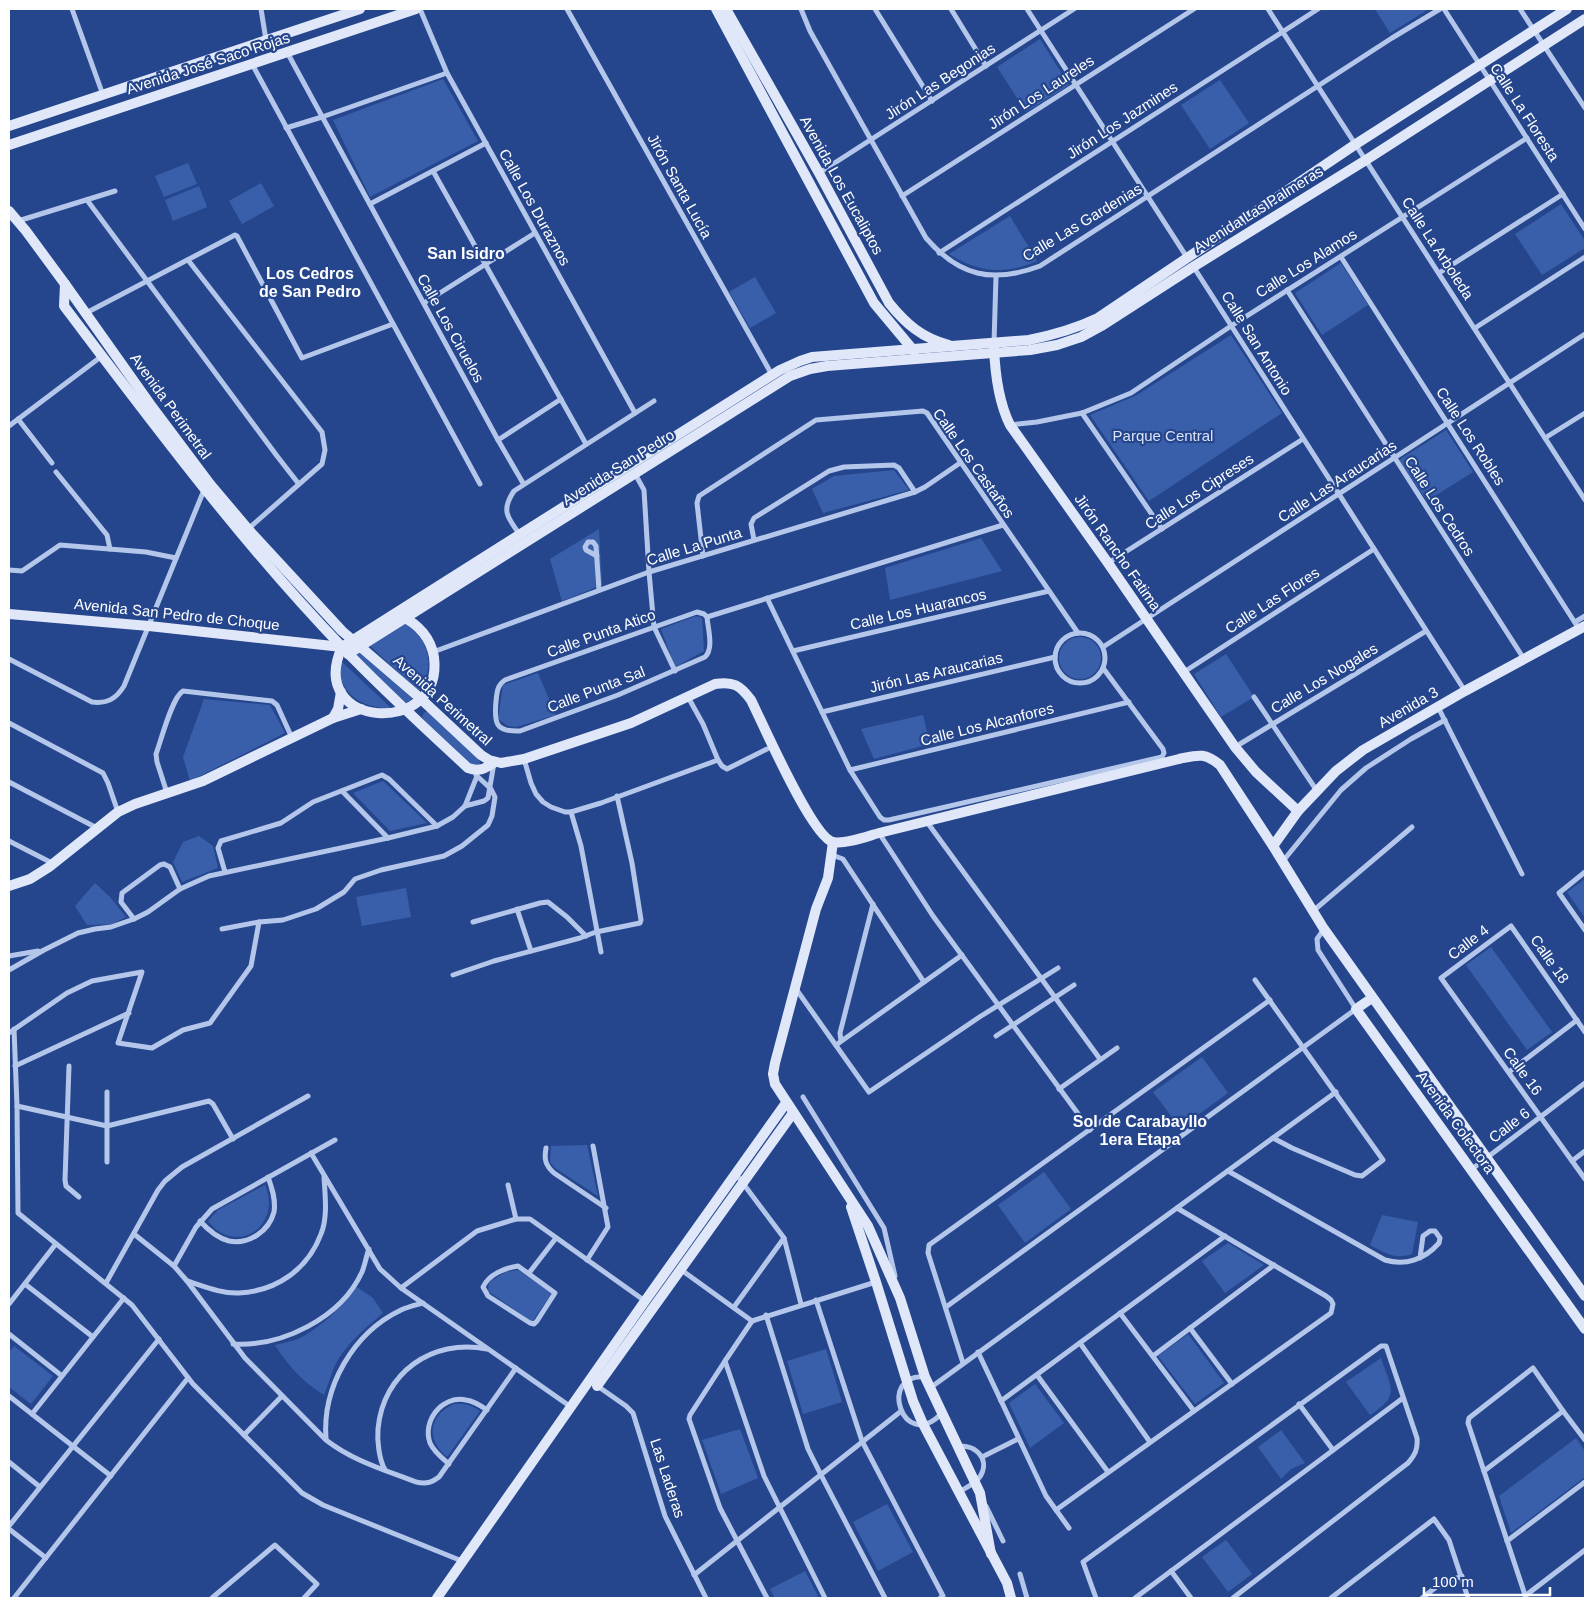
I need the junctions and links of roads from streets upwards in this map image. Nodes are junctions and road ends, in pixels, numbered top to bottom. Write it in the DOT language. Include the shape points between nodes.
graph roads {
  1 [pos="72,9"];
  2 [pos="261,9"];
  3 [pos="360,9"];
  4 [pos="418,9"];
  5 [pos="567,9"];
  6 [pos="716,9"];
  7 [pos="726,9"];
  8 [pos="801,9"];
  9 [pos="875,9"];
  10 [pos="951,9"];
  11 [pos="1028,9"];
  12 [pos="1074,9"];
  13 [pos="1194,9"];
  14 [pos="1268,9"];
  15 [pos="1318,9"];
  16 [pos="1442,9"];
  17 [pos="1520,9"];
  18 [pos="1566,9"];
  19 [pos="1585,19"];
  20 [pos="1041,30"];
  21 [pos="1534,30"];
  22 [pos="1283,31"];
  23 [pos="266,40"];
  24 [pos="1544,45"];
  25 [pos="287,52"];
  26 [pos="252,64"];
  27 [pos="1480,65"];
  28 [pos="986,66"];
  29 [pos="447,73"];
  30 [pos="1490,80"];
  31 [pos="1076,84"];
  32 [pos="1318,86"];
  33 [pos="103,95"];
  34 [pos="932,101"];
  35 [pos="1584,104"];
  36 [pos="322,117"];
  37 [pos="9,126"];
  38 [pos="286,128"];
  39 [pos="1527,138"];
  40 [pos="871,139"];
  41 [pos="1112,141"];
  42 [pos="486,143"];
  43 [pos="1356,144"];
  44 [pos="9,145"];
  45 [pos="1366,160"];
  46 [pos="433,170"];
  47 [pos="819,173"];
  48 [pos="115,191"];
  49 [pos="1563,194"];
  50 [pos="902,196"];
  51 [pos="1148,197"];
  52 [pos="87,200"];
  53 [pos="370,204"];
  54 [pos="9,211"];
  55 [pos="1403,217"];
  56 [pos="18,222"];
  57 [pos="1585,229"];
  58 [pos="535,233"];
  59 [pos="940,253"];
  60 [pos="1187,257"];
  61 [pos="1341,257"];
  62 [pos="1585,257"];
  63 [pos="188,260"];
  64 [pos="485,264"];
  65 [pos="1193,266"];
  66 [pos="1439,273"];
  67 [pos="996,276"];
  68 [pos="147,281"];
  69 [pos="65,284"];
  70 [pos="1287,290"];
  71 [pos="424,303"];
  72 [pos="86,313"];
  73 [pos="393,324"];
  74 [pos="1231,326"];
  75 [pos="1474,328"];
  76 [pos="1585,334"];
  77 [pos="958,346"];
  78 [pos="912,349"];
  79 [pos="994,349"];
  80 [pos="102,356"];
  81 [pos="812,357"];
  82 [pos="922,359"];
  83 [pos="814,368"];
  84 [pos="789,371"];
  85 [pos="772,375"];
  86 [pos="1510,383"];
  87 [pos="561,399"];
  88 [pos="654,401"];
  89 [pos="636,413"];
  90 [pos="1082,413"];
  91 [pos="1585,413"];
  92 [pos="18,419"];
  93 [pos="1448,423"];
  94 [pos="1010,425"];
  95 [pos="9,426"];
  96 [pos="1546,438"];
  97 [pos="1303,439"];
  98 [pos="498,440"];
  99 [pos="586,444"];
  100 [pos="1394,458"];
  101 [pos="52,463"];
  102 [pos="960,463"];
  103 [pos="630,465"];
  104 [pos="56,472"];
  105 [pos="635,474"];
  106 [pos="298,483"];
  107 [pos="524,483"];
  108 [pos="480,484"];
  109 [pos="207,487"];
  110 [pos="1583,491"];
  111 [pos="915,492"];
  112 [pos="1339,494"];
  113 [pos="1585,500"];
  114 [pos="1003,525"];
  115 [pos="248,529"];
  116 [pos="1162,529"];
  117 [pos="520,535"];
  118 [pos="754,540"];
  119 [pos="110,549"];
  120 [pos="1374,549"];
  121 [pos="597,556"];
  122 [pos="703,556"];
  123 [pos="176,558"];
  124 [pos="1108,563"];
  125 [pos="9,570"];
  126 [pos="649,572"];
  127 [pos="599,590"];
  128 [pos="1049,591"];
  129 [pos="767,598"];
  130 [pos="9,614"];
  131 [pos="395,614"];
  132 [pos="1585,616"];
  133 [pos="707,617"];
  134 [pos="406,618"];
  135 [pos="317,620"];
  136 [pos="1147,620"];
  137 [pos="149,626"];
  138 [pos="1580,626"];
  139 [pos="654,627"];
  140 [pos="1426,631"];
  141 [pos="1078,633"];
  142 [pos="304,642"];
  143 [pos="357,643"];
  144 [pos="1103,648"];
  145 [pos="345,650"];
  146 [pos="793,650"];
  147 [pos="433,652"];
  148 [pos="1055,657"];
  149 [pos="9,659"];
  150 [pos="1524,660"];
  151 [pos="1103,668"];
  152 [pos="675,671"];
  153 [pos="1184,672"];
  154 [pos="502,682"];
  155 [pos="1465,691"];
  156 [pos="341,692"];
  157 [pos="688,697"];
  158 [pos="1254,697"];
  159 [pos="420,698"];
  160 [pos="1129,702"];
  161 [pos="1438,707"];
  162 [pos="361,709"];
  163 [pos="404,710"];
  164 [pos="822,712"];
  165 [pos="333,718"];
  166 [pos="1445,720"];
  167 [pos="9,723"];
  168 [pos="1272,724"];
  169 [pos="292,738"];
  170 [pos="1235,747"];
  171 [pos="767,749"];
  172 [pos="524,758"];
  173 [pos="718,760"];
  174 [pos="494,762"];
  175 [pos="468,768"];
  176 [pos="850,770"];
  177 [pos="477,776"];
  178 [pos="9,782"];
  179 [pos="490,789"];
  180 [pos="342,791"];
  181 [pos="1317,791"];
  182 [pos="167,793"];
  183 [pos="617,796"];
  184 [pos="465,806"];
  185 [pos="1298,811"];
  186 [pos="118,812"];
  187 [pos="571,812"];
  188 [pos="926,822"];
  189 [pos="437,826"];
  190 [pos="1412,827"];
  191 [pos="97,828"];
  192 [pos="879,833"];
  193 [pos="388,838"];
  194 [pos="9,841"];
  195 [pos="833,842"];
  196 [pos="1273,846"];
  197 [pos="832,856"];
  198 [pos="1282,862"];
  199 [pos="52,863"];
  200 [pos="224,872"];
  201 [pos="1585,872"];
  202 [pos="1522,874"];
  203 [pos="9,886"];
  204 [pos="180,889"];
  205 [pos="873,904"];
  206 [pos="517,909"];
  207 [pos="1312,912"];
  208 [pos="134,919"];
  209 [pos="259,922"];
  210 [pos="473,922"];
  211 [pos="1511,926"];
  212 [pos="1584,927"];
  213 [pos="222,929"];
  214 [pos="1324,929"];
  215 [pos="596,932"];
  216 [pos="586,936"];
  217 [pos="44,950"];
  218 [pos="530,951"];
  219 [pos="601,952"];
  220 [pos="962,955"];
  221 [pos="9,956"];
  222 [pos="1058,968"];
  223 [pos="9,970"];
  224 [pos="452,975"];
  225 [pos="1441,978"];
  226 [pos="1040,979"];
  227 [pos="1255,980"];
  228 [pos="924,982"];
  229 [pos="1074,985"];
  230 [pos="795,987"];
  231 [pos="1054,998"];
  232 [pos="1372,998"];
  233 [pos="1270,1000"];
  234 [pos="998,1005"];
  235 [pos="1356,1009"];
  236 [pos="129,1012"];
  237 [pos="1577,1020"];
  238 [pos="1012,1025"];
  239 [pos="14,1029"];
  240 [pos="1585,1032"];
  241 [pos="9,1033"];
  242 [pos="996,1036"];
  243 [pos="838,1043"];
  244 [pos="1118,1048"];
  245 [pos="1304,1048"];
  246 [pos="1100,1060"];
  247 [pos="15,1066"];
  248 [pos="69,1066"];
  249 [pos="1508,1072"];
  250 [pos="1585,1083"];
  251 [pos="1059,1089"];
  252 [pos="107,1092"];
  253 [pos="1336,1092"];
  254 [pos="308,1096"];
  255 [pos="803,1097"];
  256 [pos="786,1103"];
  257 [pos="17,1106"];
  258 [pos="793,1114"];
  259 [pos="67,1117"];
  260 [pos="1541,1117"];
  261 [pos="107,1126"];
  262 [pos="1090,1130"];
  263 [pos="232,1138"];
  264 [pos="1273,1138"];
  265 [pos="335,1140"];
  266 [pos="593,1146"];
  267 [pos="546,1148"];
  268 [pos="1585,1151"];
  269 [pos="311,1153"];
  270 [pos="1488,1157"];
  271 [pos="1572,1161"];
  272 [pos="106,1162"];
  273 [pos="1472,1169"];
  274 [pos="1228,1171"];
  275 [pos="324,1175"];
  276 [pos="268,1177"];
  277 [pos="740,1178"];
  278 [pos="1585,1179"];
  279 [pos="508,1185"];
  280 [pos="847,1195"];
  281 [pos="79,1197"];
  282 [pos="606,1208"];
  283 [pos="1177,1208"];
  284 [pos="516,1219"];
  285 [pos="200,1222"];
  286 [pos="134,1234"];
  287 [pos="1225,1236"];
  288 [pos="556,1238"];
  289 [pos="784,1238"];
  290 [pos="55,1245"];
  291 [pos="369,1249"];
  292 [pos="1420,1258"];
  293 [pos="587,1260"];
  294 [pos="1274,1265"];
  295 [pos="174,1266"];
  296 [pos="676,1266"];
  297 [pos="529,1273"];
  298 [pos="187,1281"];
  299 [pos="876,1282"];
  300 [pos="106,1283"];
  301 [pos="25,1284"];
  302 [pos="401,1288"];
  303 [pos="1585,1296"];
  304 [pos="124,1298"];
  305 [pos="900,1298"];
  306 [pos="816,1300"];
  307 [pos="645,1301"];
  308 [pos="423,1303"];
  309 [pos="9,1304"];
  310 [pos="802,1304"];
  311 [pos="734,1307"];
  312 [pos="946,1307"];
  313 [pos="1120,1313"];
  314 [pos="766,1315"];
  315 [pos="752,1321"];
  316 [pos="1190,1328"];
  317 [pos="1585,1328"];
  318 [pos="9,1334"];
  319 [pos="93,1337"];
  320 [pos="159,1339"];
  321 [pos="1080,1343"];
  322 [pos="233,1344"];
  323 [pos="490,1350"];
  324 [pos="978,1352"];
  325 [pos="1153,1356"];
  326 [pos="725,1361"];
  327 [pos="963,1363"];
  328 [pos="516,1368"];
  329 [pos="1037,1375"];
  330 [pos="62,1376"];
  331 [pos="925,1377"];
  332 [pos="188,1378"];
  333 [pos="907,1382"];
  334 [pos="593,1383"];
  335 [pos="1232,1384"];
  336 [pos="930,1388"];
  337 [pos="9,1396"];
  338 [pos="282,1396"];
  339 [pos="1403,1398"];
  340 [pos="1000,1402"];
  341 [pos="1299,1404"];
  342 [pos="571,1407"];
  343 [pos="487,1410"];
  344 [pos="1194,1410"];
  345 [pos="1562,1411"];
  346 [pos="900,1412"];
  347 [pos="32,1414"];
  348 [pos="941,1414"];
  349 [pos="922,1424"];
  350 [pos="244,1435"];
  351 [pos="1018,1438"];
  352 [pos="326,1440"];
  353 [pos="1585,1440"];
  354 [pos="862,1442"];
  355 [pos="1150,1442"];
  356 [pos="73,1446"];
  357 [pos="957,1447"];
  358 [pos="1333,1450"];
  359 [pos="982,1457"];
  360 [pos="9,1462"];
  361 [pos="449,1464"];
  362 [pos="386,1470"];
  363 [pos="1484,1470"];
  364 [pos="1108,1472"];
  365 [pos="821,1475"];
  366 [pos="111,1476"];
  367 [pos="1585,1482"];
  368 [pos="975,1483"];
  369 [pos="40,1487"];
  370 [pos="959,1492"];
  371 [pos="980,1493"];
  372 [pos="779,1508"];
  373 [pos="1056,1510"];
  374 [pos="9,1528"];
  375 [pos="1069,1528"];
  376 [pos="738,1541"];
  377 [pos="1003,1541"];
  378 [pos="1507,1541"];
  379 [pos="1585,1550"];
  380 [pos="991,1554"];
  381 [pos="46,1558"];
  382 [pos="462,1561"];
  383 [pos="1171,1571"];
  384 [pos="1020,1574"];
  385 [pos="694,1575"];
  386 [pos="1462,1576"];
  387 [pos="1526,1597"];
  388 [pos="14,1598"];
  389 [pos="212,1598"];
  390 [pos="304,1598"];
  391 [pos="438,1598"];
  392 [pos="706,1598"];
  393 [pos="767,1598"];
  394 [pos="826,1598"];
  395 [pos="885,1598"];
  396 [pos="940,1598"];
  397 [pos="1011,1598"];
  398 [pos="1028,1598"];
  399 [pos="1096,1598"];
  400 [pos="1135,1598"];
  401 [pos="1191,1598"];
  402 [pos="1232,1598"];
  403 [pos="1331,1598"];
  404 [pos="1422,1598"];
  405 [pos="1468,1598"];
  1 -- 33 [label="street"];
  2 -- 23 [label="street"];
  3 -- 23 [label="street, Avenida José Saco Rojas"];
  4 -- 25 [label="street, Avenida José Saco Rojas"];
  4 -- 29 [label="street, Calle Los Duraznos"];
  5 -- 85 [label="street, Jirón Santa Lucía"];
  6 -- 78 [label="street, Avenida Los Eucaliptos" via="874,303"];
  7 -- 47 [label="street, Avenida Los Eucaliptos"];
  8 -- 40 [label="street, Calle Las Gardenias" via="810,31"];
  9 -- 34 [label="street"];
  10 -- 28 [label="street"];
  11 -- 20 [label="street, Calle San Antonio"];
  12 -- 20 [label="street, Jirón Las Begonias"];
  13 -- 31 [label="street, Jirón Los Laureles"];
  14 -- 22 [label="street, Calle La Arboleda"];
  15 -- 22 [label="street, Jirón Los Jazmines"];
  16 -- 27 [label="street, Calle La Floresta"];
  16 -- 32 [label="street, Calle Las Gardenias"];
  17 -- 21 [label="street"];
  18 -- 21 [label="street, Avenida Las Palmeras"];
  19 -- 24 [label="street, Avenida Las Palmeras"];
  20 -- 28 [label="street, Jirón Las Begonias"];
  20 -- 31 [label="street, Calle San Antonio"];
  21 -- 24 [label="street"];
  21 -- 27 [label="street, Avenida Las Palmeras"];
  22 -- 32 [label="street, Calle La Arboleda"];
  22 -- 41 [label="street, Jirón Los Jazmines"];
  23 -- 33 [label="street, Avenida José Saco Rojas"];
  24 -- 30 [label="street, Avenida Las Palmeras"];
  24 -- 35 [label="street"];
  25 -- 26 [label="street, Avenida José Saco Rojas"];
  25 -- 36 [label="street, Calle Los Ciruelos"];
  26 -- 38 [label="street"];
  26 -- 44 [label="street, Avenida José Saco Rojas"];
  27 -- 30 [label="street, Calle La Floresta"];
  27 -- 43 [label="street, Avenida Las Palmeras"];
  28 -- 34 [label="street, Jirón Las Begonias"];
  29 -- 36 [label="street"];
  29 -- 42 [label="street, Calle Los Duraznos"];
  30 -- 39 [label="street, Calle La Floresta"];
  30 -- 45 [label="street, Avenida Las Palmeras"];
  31 -- 41 [label="street, Calle San Antonio"];
  31 -- 50 [label="street, Jirón Los Laureles"];
  32 -- 43 [label="street, Calle La Arboleda"];
  32 -- 51 [label="street, Calle Las Gardenias"];
  33 -- 37 [label="street, Avenida José Saco Rojas"];
  34 -- 40 [label="street, Jirón Las Begonias"];
  36 -- 38 [label="street"];
  36 -- 53 [label="street, Calle Los Ciruelos"];
  38 -- 73 [label="street"];
  39 -- 49 [label="street, Calle La Floresta"];
  39 -- 55 [label="street, Calle Los Alamos"];
  40 -- 47 [label="street, Jirón Las Begonias"];
  40 -- 50 [label="street, Calle Las Gardenias"];
  41 -- 51 [label="street, Calle San Antonio"];
  41 -- 59 [label="street, Jirón Los Jazmines"];
  42 -- 46 [label="street"];
  42 -- 58 [label="street, Calle Los Duraznos"];
  43 -- 45 [label="street, Calle La Arboleda"];
  43 -- 60 [label="street, Avenida Las Palmeras"];
  45 -- 55 [label="street, Calle La Arboleda"];
  45 -- 65 [label="street, Avenida Las Palmeras"];
  46 -- 53 [label="street"];
  46 -- 64 [label="street"];
  47 -- 77 [label="street, Avenida Los Eucaliptos" via="889,303 902,320 926,337"];
  48 -- 52 [label="street"];
  49 -- 57 [label="street, Calle La Floresta"];
  49 -- 66 [label="street"];
  50 -- 59 [label="street, Calle Las Gardenias" via="926,238"];
  51 -- 60 [label="street, Calle San Antonio"];
  51 -- 67 [label="street, Calle Las Gardenias" via="1040,266 1021,273"];
  52 -- 56 [label="street"];
  52 -- 68 [label="street"];
  53 -- 71 [label="street, Calle Los Ciruelos"];
  54 -- 56 [label="street, Avenida Perimetral"];
  55 -- 61 [label="street, Calle Los Alamos"];
  55 -- 66 [label="street, Calle La Arboleda"];
  56 -- 69 [label="street, Avenida Perimetral"];
  58 -- 64 [label="street"];
  58 -- 89 [label="street, Calle Los Duraznos"];
  59 -- 67 [label="street, Calle Las Gardenias" via="956,265"];
  60 -- 65 [label="street, Calle San Antonio"];
  60 -- 79 [label="street, Avenida Las Palmeras" via="1098,318 1054,335"];
  61 -- 70 [label="street, Calle Los Alamos"];
  61 -- 93 [label="street, Calle Los Robles"];
  62 -- 75 [label="street"];
  63 -- 68 [label="street"];
  63 -- 73 [label="street" via="231,236 237,236 302,358"];
  63 -- 106 [label="street" via="322,432 325,450 322,464"];
  64 -- 71 [label="street"];
  64 -- 87 [label="street"];
  65 -- 74 [label="street, Calle San Antonio"];
  65 -- 79 [label="street, Avenida Las Palmeras" via="1081,337 1048,347"];
  66 -- 75 [label="street, Calle La Arboleda"];
  67 -- 79 [label="street, Jirón Rancho Fatima"];
  68 -- 72 [label="street"];
  68 -- 106 [label="street"];
  69 -- 72 [label="street, Avenida Perimetral"];
  69 -- 80 [label="street, Avenida Perimetral" via="64,306"];
  70 -- 74 [label="street, Calle Los Alamos"];
  70 -- 100 [label="street, Calle Los Cedros"];
  71 -- 98 [label="street, Calle Los Ciruelos"];
  72 -- 109 [label="street, Avenida Perimetral"];
  73 -- 108 [label="street"];
  74 -- 90 [label="street, Calle Los Alamos" via="1131,393"];
  74 -- 97 [label="street, Calle San Antonio"];
  75 -- 86 [label="street, Calle La Arboleda"];
  76 -- 86 [label="street, Calle Las Araucarias"];
  77 -- 78 [label="street, Avenida Las Palmeras"];
  77 -- 79 [label="street, Avenida Las Palmeras"];
  78 -- 81 [label="street, Avenida San Pedro"];
  78 -- 82 [label="street, Avenida Los Eucaliptos"];
  79 -- 82 [label="street, Avenida Las Palmeras"];
  79 -- 94 [label="street, Jirón Rancho Fatima" via="999,396"];
  80 -- 92 [label="street"];
  80 -- 109 [label="street, Avenida Perimetral"];
  81 -- 83 [label="street"];
  81 -- 84 [label="street, Avenida San Pedro"];
  82 -- 83 [label="street, Avenida San Pedro"];
  83 -- 84 [label="street, Avenida San Pedro"];
  84 -- 85 [label="street, Avenida San Pedro"];
  84 -- 105 [label="street, Avenida San Pedro"];
  85 -- 103 [label="street, Avenida San Pedro"];
  86 -- 93 [label="street, Calle Las Araucarias"];
  86 -- 96 [label="street, Calle La Arboleda"];
  87 -- 98 [label="street"];
  87 -- 99 [label="street"];
  88 -- 89 [label="street"];
  89 -- 99 [label="street"];
  90 -- 94 [label="street, Calle Los Alamos"];
  90 -- 116 [label="street"];
  91 -- 96 [label="street"];
  92 -- 95 [label="street"];
  92 -- 101 [label="street"];
  93 -- 100 [label="street, Calle Las Araucarias"];
  93 -- 138 [label="street, Calle Los Robles"];
  94 -- 124 [label="street, Jirón Rancho Fatima"];
  96 -- 110 [label="street, Calle La Arboleda"];
  97 -- 112 [label="street, Calle San Antonio"];
  97 -- 116 [label="street, Calle Los Cipreses"];
  98 -- 107 [label="street, Calle Los Ciruelos"];
  99 -- 107 [label="street"];
  100 -- 112 [label="street, Calle Las Araucarias"];
  100 -- 150 [label="street, Calle Los Cedros"];
  102 -- 111 [label="street, Calle La Punta"];
  102 -- 114 [label="street, Calle Los Castaños"];
  102 -- 122 [label="street, Calle Los Castaños" via="923,411 816,420 699,496"];
  103 -- 105 [label="street"];
  103 -- 117 [label="street, Avenida San Pedro"];
  104 -- 119 [label="street" via="107,535"];
  105 -- 126 [label="street" via="644,490"];
  105 -- 134 [label="street, Avenida San Pedro"];
  106 -- 115 [label="street"];
  107 -- 117 [label="street" via="508,499 505,512"];
  109 -- 115 [label="street, Avenida Perimetral"];
  109 -- 123 [label="street"];
  109 -- 135 [label="street, Avenida Perimetral"];
  110 -- 113 [label="street, Calle La Arboleda"];
  111 -- 118 [label="street, Calle La Punta"];
  111 -- 118 [label="street" via="894,465 844,467 829,471 754,518"];
  112 -- 120 [label="street, Calle San Antonio"];
  112 -- 136 [label="street, Calle Las Araucarias"];
  114 -- 128 [label="street, Calle Los Castaños"];
  114 -- 129 [label="street, Calle Punta Atico"];
  115 -- 143 [label="street, Avenida Perimetral"];
  116 -- 124 [label="street, Calle Los Cipreses"];
  117 -- 131 [label="street, Avenida San Pedro"];
  118 -- 122 [label="street, Calle La Punta"];
  119 -- 123 [label="street"];
  119 -- 125 [label="street" via="60,544 22,570"];
  120 -- 140 [label="street, Calle San Antonio"];
  120 -- 153 [label="street, Calle Las Flores"];
  121 -- 127 [label="street"];
  122 -- 126 [label="street, Calle La Punta"];
  123 -- 137 [label="street"];
  124 -- 136 [label="street, Jirón Rancho Fatima"];
  126 -- 127 [label="street, Calle La Punta"];
  126 -- 139 [label="street"];
  127 -- 147 [label="street, Calle La Punta"];
  128 -- 141 [label="street, Calle Los Castaños"];
  128 -- 146 [label="street, Calle Los Huarancos"];
  129 -- 133 [label="street, Calle Punta Atico"];
  129 -- 146 [label="street"];
  130 -- 137 [label="street, Avenida San Pedro de Choque"];
  131 -- 134 [label="street"];
  131 -- 143 [label="street, Avenida San Pedro"];
  132 -- 138 [label="street"];
  133 -- 139 [label="street, Calle Punta Atico" via="697,612"];
  133 -- 152 [label="street, Calle Punta Sal" via="709,653"];
  134 -- 143 [label="street, Avenida San Pedro"];
  134 -- 147 [label="street" via="423,632"];
  135 -- 142 [label="street" via="316,636"];
  135 -- 145 [label="street, Avenida Perimetral"];
  136 -- 144 [label="street, Calle Las Araucarias"];
  136 -- 153 [label="street, Jirón Rancho Fatima"];
  137 -- 142 [label="street, Avenida San Pedro de Choque"];
  137 -- 149 [label="street" via="124,686 112,700 100,703 85,699"];
  138 -- 150 [label="street, Avenida 3"];
  139 -- 152 [label="street"];
  139 -- 154 [label="street, Calle Punta Atico"];
  140 -- 155 [label="street, Calle San Antonio"];
  140 -- 168 [label="street, Calle Los Nogales"];
  141 -- 144 [label="street" via="1090,635"];
  141 -- 148 [label="street" via="1063,640"];
  142 -- 145 [label="street, Avenida San Pedro de Choque"];
  143 -- 145 [label="street, Avenida San Pedro"];
  143 -- 159 [label="street, Avenida Perimetral"];
  144 -- 151 [label="street"];
  145 -- 156 [label="street" via="335,670"];
  145 -- 163 [label="street, Avenida Perimetral"];
  146 -- 164 [label="street"];
  147 -- 159 [label="street" via="433,674 429,687"];
  148 -- 151 [label="street" via="1061,675 1070,682 1092,680"];
  148 -- 164 [label="street, Jirón Las Araucarias"];
  150 -- 155 [label="street, Avenida 3"];
  151 -- 160 [label="street"];
  152 -- 154 [label="street, Calle Punta Sal" via="560,717 508,731 500,728 494,716 498,688"];
  153 -- 170 [label="street, Jirón Rancho Fatima"];
  155 -- 161 [label="street, Avenida 3"];
  156 -- 162 [label="street"];
  156 -- 165 [label="street"];
  157 -- 172 [label="street" via="631,723"];
  157 -- 173 [label="street"];
  157 -- 195 [label="street" via="724,682 743,689 817,828"];
  158 -- 168 [label="street"];
  159 -- 163 [label="street"];
  159 -- 174 [label="street, Avenida Perimetral" via="481,755"];
  160 -- 176 [label="street, Calle Los Alcanfores"];
  160 -- 176 [label="street" via="1162,749 1162,757 889,820 880,816"];
  161 -- 166 [label="street"];
  161 -- 181 [label="street, Avenida 3" via="1363,750"];
  162 -- 163 [label="street" via="387,714"];
  162 -- 165 [label="street"];
  163 -- 175 [label="street, Avenida Perimetral"];
  164 -- 176 [label="street"];
  165 -- 169 [label="street"];
  166 -- 198 [label="street" via="1366,768 1341,790"];
  166 -- 202 [label="street"];
  167 -- 186 [label="street" via="103,773"];
  168 -- 170 [label="street, Calle Los Nogales"];
  168 -- 181 [label="street"];
  169 -- 182 [label="street" via="203,781"];
  169 -- 182 [label="street" via="272,701 180,692 156,754"];
  170 -- 185 [label="street, Jirón Rancho Fatima" via="1256,772"];
  171 -- 173 [label="street" via="727,769"];
  172 -- 174 [label="street" via="507,763"];
  172 -- 187 [label="street" via="531,783 543,802 552,808"];
  173 -- 183 [label="street"];
  174 -- 175 [label="street, Avenida Perimetral" via="482,770"];
  174 -- 179 [label="street"];
  175 -- 177 [label="street"];
  177 -- 179 [label="street"];
  177 -- 184 [label="street"];
  178 -- 191 [label="street"];
  179 -- 184 [label="street" via="484,801"];
  179 -- 209 [label="street" via="495,797 488,825 462,846 444,856 355,878 344,892 316,909 283,920"];
  180 -- 189 [label="street" via="386,776"];
  180 -- 193 [label="street"];
  180 -- 200 [label="street" via="313,802 282,823 221,841 218,848"];
  181 -- 185 [label="street, Avenida 3"];
  182 -- 186 [label="street"];
  183 -- 187 [label="street"];
  183 -- 215 [label="street" via="641,920 636,925"];
  184 -- 189 [label="street"];
  185 -- 196 [label="street, Avenida 3"];
  186 -- 191 [label="street"];
  187 -- 215 [label="street" via="581,846"];
  188 -- 192 [label="street, Avenida Colectora"];
  188 -- 196 [label="street, Avenida Colectora" via="1196,756 1210,757 1220,765"];
  188 -- 226 [label="street"];
  189 -- 193 [label="street"];
  190 -- 207 [label="street"];
  191 -- 199 [label="street"];
  192 -- 195 [label="street, Avenida Colectora"];
  192 -- 220 [label="street"];
  193 -- 200 [label="street"];
  194 -- 199 [label="street"];
  195 -- 197 [label="street"];
  196 -- 198 [label="street, Avenida Colectora"];
  197 -- 205 [label="street" via="843,859"];
  197 -- 230 [label="street"];
  198 -- 207 [label="street, Avenida Colectora"];
  199 -- 203 [label="street" via="30,879"];
  200 -- 204 [label="street"];
  201 -- 212 [label="street" via="1558,892"];
  204 -- 208 [label="street"];
  204 -- 208 [label="street" via="170,867 160,865 122,893 120,902"];
  205 -- 228 [label="street"];
  205 -- 243 [label="street"];
  206 -- 210 [label="street"];
  206 -- 216 [label="street" via="548,902"];
  206 -- 218 [label="street"];
  207 -- 214 [label="street, Avenida Colectora"];
  208 -- 217 [label="street" via="78,934"];
  209 -- 213 [label="street"];
  209 -- 236 [label="street" via="251,966 210,1023 183,1030 152,1048 118,1043"];
  211 -- 225 [label="street, Calle 4"];
  211 -- 237 [label="street, Calle 18"];
  214 -- 232 [label="street, Avenida Colectora"];
  214 -- 235 [label="street, Avenida Colectora" via="1318,939 1318,950"];
  215 -- 216 [label="street"];
  215 -- 219 [label="street"];
  216 -- 218 [label="street"];
  217 -- 221 [label="street"];
  217 -- 223 [label="street"];
  218 -- 224 [label="street"];
  220 -- 228 [label="street"];
  220 -- 234 [label="street"];
  222 -- 226 [label="street"];
  225 -- 249 [label="street, Calle 16"];
  226 -- 231 [label="street"];
  226 -- 234 [label="street"];
  227 -- 233 [label="street"];
  228 -- 243 [label="street"];
  229 -- 231 [label="street"];
  230 -- 243 [label="street"];
  230 -- 256 [label="street" via="773,1074"];
  231 -- 238 [label="street"];
  231 -- 246 [label="street"];
  232 -- 235 [label="street"];
  232 -- 270 [label="street, Avenida Colectora"];
  233 -- 245 [label="street"];
  233 -- 262 [label="street"];
  234 -- 238 [label="street"];
  234 -- 243 [label="street" via="869,1092"];
  235 -- 245 [label="street"];
  235 -- 273 [label="street, Avenida Colectora"];
  236 -- 239 [label="street" via="142,972 92,981 67,993"];
  236 -- 247 [label="street"];
  237 -- 240 [label="street, Calle 18"];
  237 -- 249 [label="street"];
  238 -- 242 [label="street"];
  238 -- 251 [label="street"];
  239 -- 241 [label="street"];
  239 -- 247 [label="street"];
  244 -- 246 [label="street"];
  245 -- 253 [label="street"];
  245 -- 312 [label="street"];
  246 -- 251 [label="street"];
  247 -- 257 [label="street"];
  248 -- 259 [label="street"];
  249 -- 260 [label="street, Calle 16"];
  250 -- 260 [label="street, Calle 6"];
  251 -- 262 [label="street"];
  252 -- 261 [label="street"];
  253 -- 264 [label="street"];
  253 -- 264 [label="street" via="1382,1157 1381,1162 1362,1176"];
  254 -- 263 [label="street"];
  255 -- 305 [label="street" via="884,1228"];
  256 -- 258 [label="street"];
  256 -- 277 [label="street"];
  257 -- 259 [label="street"];
  257 -- 290 [label="street" via="18,1214"];
  258 -- 277 [label="street"];
  258 -- 280 [label="street"];
  259 -- 261 [label="street"];
  259 -- 281 [label="street" via="65,1180 66,1186"];
  260 -- 270 [label="street, Calle 6"];
  260 -- 271 [label="street, Calle 16"];
  261 -- 263 [label="street" via="209,1101"];
  261 -- 272 [label="street"];
  262 -- 312 [label="street" via="929,1245 928,1253"];
  263 -- 286 [label="street" via="182,1167 165,1181"];
  264 -- 274 [label="street"];
  265 -- 269 [label="street"];
  266 -- 282 [label="street"];
  267 -- 282 [label="street" via="544,1158 547,1167"];
  268 -- 271 [label="street"];
  269 -- 275 [label="street"];
  269 -- 276 [label="street"];
  270 -- 273 [label="street, Calle 6"];
  270 -- 303 [label="street, Avenida Colectora"];
  271 -- 278 [label="street, Calle 16"];
  273 -- 317 [label="street, Avenida Colectora"];
  274 -- 283 [label="street"];
  274 -- 292 [label="street" via="1385,1260 1403,1263"];
  275 -- 291 [label="street"];
  275 -- 298 [label="street" via="326,1204 322,1233 309,1258 290,1277 265,1289 238,1293"];
  276 -- 285 [label="street" via="220,1203"];
  276 -- 285 [label="street" via="274,1210 263,1232 241,1242 229,1241"];
  277 -- 289 [label="street"];
  277 -- 296 [label="street"];
  279 -- 284 [label="street"];
  280 -- 299 [label="street"];
  280 -- 305 [label="street" via="868,1226"];
  282 -- 293 [label="street" via="608,1227"];
  283 -- 287 [label="street"];
  283 -- 324 [label="street"];
  284 -- 288 [label="street" via="530,1220"];
  284 -- 302 [label="street" via="476,1231"];
  285 -- 295 [label="street"];
  286 -- 295 [label="street"];
  286 -- 300 [label="street"];
  287 -- 294 [label="street"];
  287 -- 313 [label="street"];
  288 -- 293 [label="street"];
  288 -- 297 [label="street"];
  289 -- 310 [label="street"];
  289 -- 311 [label="street"];
  290 -- 300 [label="street"];
  290 -- 301 [label="street"];
  291 -- 302 [label="street" via="380,1269"];
  291 -- 322 [label="street" via="362,1272 349,1291 314,1323 271,1342"];
  292 -- 292 [label="street" via="1423,1236 1435,1231 1440,1238 1439,1243"];
  293 -- 307 [label="street"];
  294 -- 316 [label="street"];
  294 -- 335 [label="street" via="1331,1300 1333,1308 1331,1313"];
  295 -- 298 [label="street"];
  296 -- 307 [label="street"];
  296 -- 311 [label="street"];
  296 -- 334 [label="street"];
  297 -- 297 [label="street" via="556,1293 534,1324 488,1296 483,1287 486,1281 508,1267 518,1266"];
  298 -- 322 [label="street"];
  299 -- 306 [label="street"];
  299 -- 333 [label="street"];
  300 -- 304 [label="street"];
  301 -- 309 [label="street"];
  301 -- 319 [label="street"];
  302 -- 308 [label="street"];
  304 -- 319 [label="street"];
  304 -- 320 [label="street"];
  305 -- 331 [label="street"];
  306 -- 310 [label="street"];
  306 -- 354 [label="street"];
  307 -- 334 [label="street"];
  308 -- 323 [label="street"];
  308 -- 352 [label="street" via="401,1310 381,1323 349,1356 329,1400"];
  310 -- 314 [label="street"];
  311 -- 315 [label="street"];
  312 -- 327 [label="street"];
  313 -- 321 [label="street"];
  313 -- 325 [label="street"];
  314 -- 315 [label="street"];
  314 -- 365 [label="street" via="808,1449"];
  315 -- 326 [label="street"];
  316 -- 325 [label="street"];
  316 -- 335 [label="street"];
  318 -- 330 [label="street"];
  319 -- 330 [label="street"];
  320 -- 332 [label="street"];
  320 -- 356 [label="street"];
  321 -- 329 [label="street"];
  321 -- 355 [label="street"];
  322 -- 338 [label="street"];
  323 -- 328 [label="street"];
  323 -- 362 [label="street" via="460,1346 434,1352 409,1366 390,1387 379,1412 377,1439"];
  324 -- 327 [label="street"];
  324 -- 340 [label="street"];
  325 -- 344 [label="street"];
  326 -- 372 [label="street" via="764,1476"];
  326 -- 376 [label="street" via="690,1419 714,1493"];
  327 -- 336 [label="street"];
  328 -- 342 [label="street"];
  328 -- 343 [label="street"];
  329 -- 340 [label="street"];
  329 -- 364 [label="street"];
  330 -- 347 [label="street"];
  331 -- 333 [label="street"];
  331 -- 336 [label="street"];
  332 -- 350 [label="street"];
  332 -- 366 [label="street"];
  333 -- 346 [label="street" via="898,1396"];
  333 -- 349 [label="street"];
  334 -- 342 [label="street"];
  334 -- 385 [label="street, Las Laderas" via="633,1413 665,1516"];
  335 -- 344 [label="street"];
  336 -- 348 [label="street"];
  337 -- 347 [label="street"];
  338 -- 350 [label="street"];
  338 -- 352 [label="street"];
  339 -- 341 [label="street" via="1388,1350 1381,1346"];
  339 -- 358 [label="street"];
  339 -- 402 [label="street" via="1417,1438 1414,1456"];
  340 -- 351 [label="street"];
  341 -- 358 [label="street"];
  341 -- 399 [label="street" via="1083,1562"];
  342 -- 382 [label="street"];
  343 -- 361 [label="street"];
  343 -- 361 [label="street" via="464,1399 448,1402 435,1412 428,1432 430,1443"];
  344 -- 355 [label="street"];
  345 -- 353 [label="street"];
  345 -- 363 [label="street"];
  345 -- 363 [label="street" via="1533,1368 1469,1418"];
  346 -- 349 [label="street" via="912,1422"];
  346 -- 354 [label="street"];
  347 -- 356 [label="street"];
  348 -- 349 [label="street" via="935,1420"];
  348 -- 357 [label="street"];
  349 -- 370 [label="street"];
  350 -- 382 [label="street" via="302,1493 323,1505"];
  351 -- 359 [label="street"];
  351 -- 373 [label="street"];
  352 -- 362 [label="street" via="354,1458"];
  354 -- 365 [label="street"];
  354 -- 396 [label="street" via="943,1596"];
  355 -- 364 [label="street"];
  356 -- 366 [label="street"];
  356 -- 369 [label="street"];
  357 -- 359 [label="street" via="973,1448"];
  357 -- 368 [label="street"];
  358 -- 383 [label="street"];
  359 -- 368 [label="street" via="983,1469"];
  360 -- 369 [label="street"];
  361 -- 362 [label="street" via="433,1482 425,1484"];
  363 -- 378 [label="street"];
  364 -- 373 [label="street"];
  365 -- 372 [label="street"];
  365 -- 395 [label="street"];
  366 -- 381 [label="street"];
  367 -- 378 [label="street"];
  368 -- 370 [label="street"];
  368 -- 371 [label="street"];
  369 -- 374 [label="street"];
  370 -- 380 [label="street"];
  371 -- 377 [label="street"];
  371 -- 380 [label="street"];
  372 -- 376 [label="street"];
  372 -- 394 [label="street"];
  373 -- 375 [label="street"];
  374 -- 381 [label="street"];
  376 -- 385 [label="street"];
  376 -- 393 [label="street"];
  378 -- 387 [label="street"];
  379 -- 387 [label="street"];
  380 -- 397 [label="street" via="1007,1583"];
  381 -- 388 [label="street"];
  382 -- 391 [label="street"];
  383 -- 400 [label="street"];
  383 -- 401 [label="street"];
  384 -- 398 [label="street"];
  385 -- 392 [label="street, Las Laderas"];
  386 -- 403 [label="street" via="1450,1540 1434,1519"];
  386 -- 404 [label="street" via="1440,1584"];
  386 -- 405 [label="street"];
  389 -- 390 [label="street" via="275,1545 317,1584"];
}
